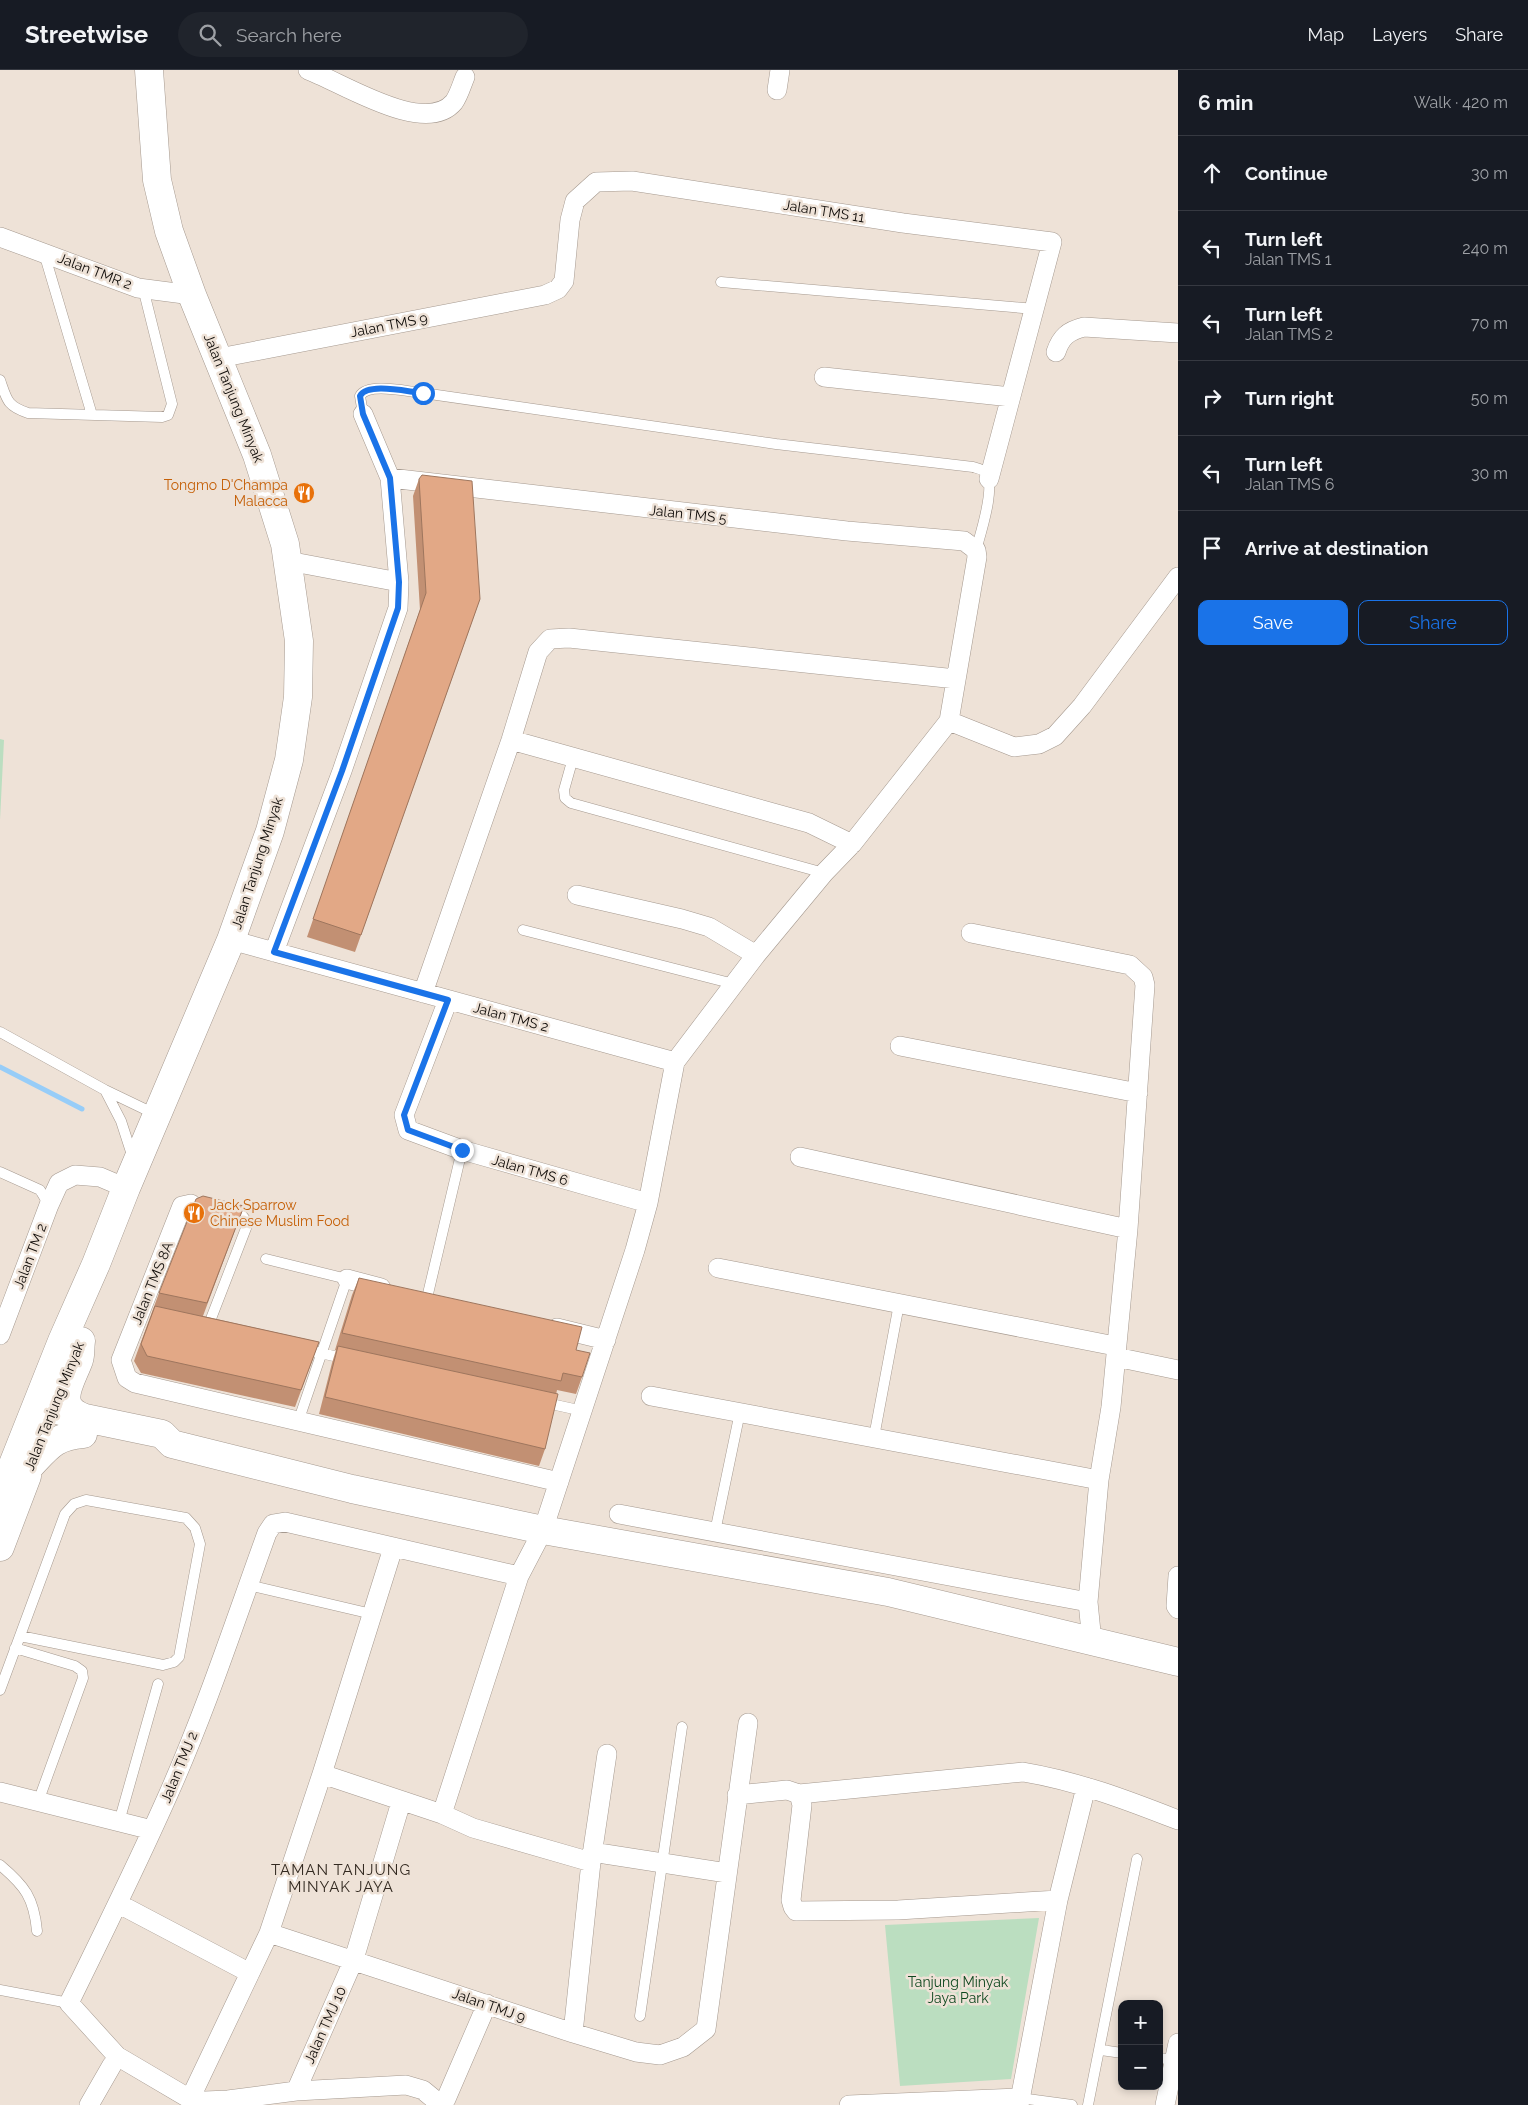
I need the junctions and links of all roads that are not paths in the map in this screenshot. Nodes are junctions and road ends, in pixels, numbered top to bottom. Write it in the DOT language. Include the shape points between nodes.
graph roads {
  1 [pos="149,70"];
  2 [pos="308,70"];
  3 [pos="780,70"];
  4 [pos="465,77"];
  5 [pos="777,90"];
  6 [pos="0,236"];
  7 [pos="43,252"];
  8 [pos="721,282"];
  9 [pos="143,288"];
  10 [pos="558,289"];
  11 [pos="192,295"];
  12 [pos="1034,309"];
  13 [pos="1178,333"];
  14 [pos="1056,352"];
  15 [pos="219,358"];
  16 [pos="824,376"];
  17 [pos="0,380"];
  18 [pos="1011,397"];
  19 [pos="363,414"];
  20 [pos="92,415"];
  21 [pos="390,478"];
  22 [pos="989,479"];
  23 [pos="976,554"];
  24 [pos="288,561"];
  25 [pos="1178,577"];
  26 [pos="399,582"];
  27 [pos="956,679"];
  28 [pos="949,721"];
  29 [pos="511,740"];
  30 [pos="573,758"];
  31 [pos="852,844"];
  32 [pos="824,873"];
  33 [pos="577,895"];
  34 [pos="523,930"];
  35 [pos="971,933"];
  36 [pos="231,940"];
  37 [pos="274,952"];
  38 [pos="756,955"];
  39 [pos="734,984"];
  40 [pos="423,993"];
  41 [pos="448,1000"];
  42 [pos="0,1032"];
  43 [pos="900,1046"];
  44 [pos="675,1062"];
  45 [pos="105,1090"];
  46 [pos="1138,1093"];
  47 [pos="159,1115"];
  48 [pos="462,1150"];
  49 [pos="800,1157"];
  50 [pos="0,1172"];
  51 [pos="131,1178"];
  52 [pos="648,1203"];
  53 [pos="49,1205"];
  54 [pos="195,1205"];
  55 [pos="216,1209"];
  56 [pos="1128,1229"];
  57 [pos="266,1259"];
  58 [pos="96,1264"];
  59 [pos="718,1268"];
  60 [pos="346,1280"];
  61 [pos="412,1295"];
  62 [pos="446,1303"];
  63 [pos="899,1304"];
  64 [pos="540,1324"];
  65 [pos="207,1329"];
  66 [pos="0,1335"];
  67 [pos="606,1340"];
  68 [pos="80,1341"];
  69 [pos="293,1347"];
  70 [pos="1116,1352"];
  71 [pos="321,1353"];
  72 [pos="360,1361"];
  73 [pos="1178,1370"];
  74 [pos="652,1396"];
  75 [pos="533,1400"];
  76 [pos="582,1411"];
  77 [pos="740,1412"];
  78 [pos="41,1414"];
  79 [pos="298,1422"];
  80 [pos="84,1426"];
  81 [pos="874,1437"];
  82 [pos="30,1466"];
  83 [pos="1100,1480"];
  84 [pos="559,1482"];
  85 [pos="0,1497"];
  86 [pos="619,1514"];
  87 [pos="544,1530"];
  88 [pos="715,1532"];
  89 [pos="0,1547"];
  90 [pos="394,1548"];
  91 [pos="519,1576"];
  92 [pos="1178,1576"];
  93 [pos="248,1585"];
  94 [pos="1088,1602"];
  95 [pos="1178,1608"];
  96 [pos="372,1614"];
  97 [pos="20,1636"];
  98 [pos="1092,1642"];
  99 [pos="15,1648"];
  100 [pos="1178,1662"];
  101 [pos="158,1684"];
  102 [pos="0,1690"];
  103 [pos="748,1723"];
  104 [pos="682,1727"];
  105 [pos="607,1754"];
  106 [pos="322,1774"];
  107 [pos="1086,1787"];
  108 [pos="0,1792"];
  109 [pos="799,1794"];
  110 [pos="737,1796"];
  111 [pos="38,1802"];
  112 [pos="402,1802"];
  113 [pos="442,1814"];
  114 [pos="1178,1820"];
  115 [pos="119,1822"];
  116 [pos="152,1830"];
  117 [pos="591,1857"];
  118 [pos="1136,1859"];
  119 [pos="661,1863"];
  120 [pos="0,1865"];
  121 [pos="727,1873"];
  122 [pos="1058,1900"];
  123 [pos="119,1904"];
  124 [pos="37,1932"];
  125 [pos="269,1933"];
  126 [pos="354,1960"];
  127 [pos="250,1973"];
  128 [pos="0,1990"];
  129 [pos="69,2003"];
  130 [pos="487,2004"];
  131 [pos="640,2016"];
  132 [pos="573,2034"];
  133 [pos="1101,2050"];
  134 [pos="1118,2052"];
  135 [pos="1173,2053"];
  136 [pos="112,2065"];
  137 [pos="296,2091"];
  138 [pos="190,2099"];
  139 [pos="1019,2102"];
  140 [pos="89,2105"];
  141 [pos="848,2105"];
  142 [pos="1072,2105"];
  143 [pos="1088,2105"];
  144 [pos="1165,2105"];
  1 -- 11 [label="main road, Jalan Tanjung Minyak" via="159,188 171,238"];
  2 -- 4 [label="street" via="398,111 434,113 454,102"];
  3 -- 5 [label="street"];
  6 -- 7 [label="street, Jalan TMR 2"];
  7 -- 9 [label="street, Jalan TMR 2"];
  7 -- 20 [label="lane"];
  8 -- 12 [label="lane"];
  9 -- 11 [label="street, Jalan TMR 2"];
  9 -- 20 [label="lane" via="172,410 162,417"];
  10 -- 12 [label="street, Jalan TMS 11" via="564,281 575,201 596,182 632,181 903,223 1052,242"];
  10 -- 15 [label="street, Jalan TMS 9" via="545,295"];
  11 -- 15 [label="main road, Jalan Tanjung Minyak"];
  12 -- 18 [label="street"];
  13 -- 14 [label="street" via="1084,327 1061,339"];
  15 -- 24 [label="main road, Jalan Tanjung Minyak" via="268,486"];
  16 -- 18 [label="street"];
  17 -- 20 [label="lane" via="13,408 28,413"];
  18 -- 22 [label="street"];
  19 -- 21 [label="street"];
  19 -- 22 [label="lane" via="360,396 366,390 423,393 776,444 973,467 984,471"];
  21 -- 23 [label="street, Jalan TMS 5" via="846,531 964,541"];
  21 -- 26 [label="street"];
  22 -- 23 [label="lane" via="990,494"];
  23 -- 27 [label="street"];
  24 -- 26 [label="street"];
  24 -- 36 [label="main road, Jalan Tanjung Minyak" via="298,641 295,722 270,831"];
  25 -- 28 [label="street" via="1056,736 1039,744 1014,747"];
  26 -- 37 [label="street" via="398,608 342,771"];
  27 -- 28 [label="street"];
  27 -- 29 [label="street" via="569,638 550,639 538,652"];
  28 -- 31 [label="street"];
  29 -- 30 [label="street"];
  29 -- 40 [label="street"];
  30 -- 31 [label="street" via="809,822"];
  30 -- 32 [label="lane" via="564,790 565,798 571,803"];
  31 -- 32 [label="street"];
  32 -- 38 [label="street"];
  33 -- 38 [label="street" via="709,927"];
  34 -- 39 [label="lane"];
  35 -- 46 [label="street" via="1130,965 1139,972 1145,986"];
  36 -- 37 [label="street, Jalan TMS 2"];
  36 -- 47 [label="main road, Jalan Tanjung Minyak"];
  37 -- 40 [label="street, Jalan TMS 2"];
  38 -- 39 [label="street"];
  39 -- 44 [label="street"];
  40 -- 41 [label="street, Jalan TMS 2"];
  41 -- 44 [label="street, Jalan TMS 2"];
  41 -- 48 [label="street, Jalan TMS 6" via="404,1115 408,1130"];
  42 -- 45 [label="lane"];
  43 -- 46 [label="street"];
  44 -- 52 [label="street"];
  45 -- 47 [label="lane"];
  45 -- 51 [label="lane" via="121,1121"];
  46 -- 56 [label="street"];
  47 -- 51 [label="main road, Jalan Tanjung Minyak"];
  48 -- 52 [label="street, Jalan TMS 6"];
  48 -- 61 [label="lane"];
  49 -- 56 [label="street"];
  50 -- 53 [label="lane" via="40,1190"];
  51 -- 53 [label="street, Jalan TM 2" via="75,1175 59,1183"];
  51 -- 58 [label="main road, Jalan Tanjung Minyak"];
  52 -- 67 [label="street"];
  53 -- 66 [label="street, Jalan TM 2"];
  54 -- 79 [label="street, Jalan TMS 8A" via="182,1206 144,1315 121,1360 123,1370 135,1383"];
  55 -- 65 [label="lane" via="240,1214 248,1223"];
  56 -- 70 [label="street"];
  57 -- 60 [label="lane"];
  58 -- 68 [label="main road, Jalan Tanjung Minyak" via="100,1295"];
  58 -- 78 [label="main road, Jalan Tanjung Minyak" via="77,1306"];
  59 -- 63 [label="street"];
  60 -- 61 [label="street"];
  60 -- 71 [label="lane"];
  61 -- 62 [label="street"];
  63 -- 70 [label="street"];
  63 -- 81 [label="lane"];
  64 -- 67 [label="street"];
  67 -- 76 [label="street"];
  68 -- 78 [label="main road, Jalan Tanjung Minyak"];
  68 -- 80 [label="main road" via="80,1358 67,1387 66,1398 69,1408"];
  69 -- 71 [label="lane"];
  70 -- 73 [label="street" via="1141,1362"];
  70 -- 83 [label="street"];
  71 -- 72 [label="lane"];
  71 -- 79 [label="lane"];
  74 -- 77 [label="street"];
  75 -- 76 [label="lane"];
  76 -- 84 [label="street"];
  77 -- 81 [label="street"];
  77 -- 88 [label="lane"];
  78 -- 80 [label="main road"];
  78 -- 82 [label="main road, Jalan Tanjung Minyak"];
  78 -- 85 [label="main road, Jalan Tanjung Minyak"];
  79 -- 84 [label="street"];
  80 -- 82 [label="main road" via="53,1442"];
  80 -- 87 [label="main road" via="160,1450 172,1444 352,1489"];
  81 -- 83 [label="street"];
  82 -- 89 [label="main road, Jalan Tanjung Minyak"];
  83 -- 94 [label="street"];
  84 -- 87 [label="street"];
  86 -- 88 [label="street"];
  87 -- 91 [label="street"];
  87 -- 98 [label="main road" via="888,1592"];
  88 -- 94 [label="street"];
  90 -- 91 [label="street"];
  90 -- 93 [label="street, Jalan TMJ 2" via="284,1522 272,1524"];
  90 -- 96 [label="street"];
  91 -- 113 [label="street"];
  92 -- 95 [label="street"];
  93 -- 96 [label="lane"];
  93 -- 116 [label="street, Jalan TMJ 2" via="169,1795"];
  94 -- 98 [label="street"];
  96 -- 106 [label="street"];
  97 -- 97 [label="lane" via="65,1514 74,1504 86,1500 186,1518 196,1528 200,1544 179,1657 174,1662 163,1665"];
  97 -- 99 [label="lane"];
  98 -- 100 [label="main road"];
  99 -- 102 [label="lane"];
  99 -- 111 [label="lane" via="82,1671 83,1678"];
  101 -- 115 [label="lane"];
  103 -- 110 [label="street"];
  104 -- 119 [label="lane"];
  105 -- 117 [label="street"];
  106 -- 112 [label="street"];
  106 -- 125 [label="street"];
  107 -- 109 [label="street" via="1023,1772"];
  107 -- 114 [label="street"];
  107 -- 122 [label="street"];
  108 -- 111 [label="street"];
  109 -- 110 [label="street" via="787,1790"];
  109 -- 122 [label="street" via="802,1805 791,1900 796,1910 898,1910"];
  110 -- 121 [label="street"];
  111 -- 115 [label="street"];
  112 -- 113 [label="street"];
  112 -- 126 [label="street, Jalan TMJ 10"];
  113 -- 117 [label="street" via="473,1828"];
  115 -- 116 [label="street"];
  116 -- 123 [label="street, Jalan TMJ 2"];
  117 -- 119 [label="street"];
  117 -- 132 [label="street"];
  118 -- 133 [label="lane"];
  119 -- 121 [label="street"];
  119 -- 131 [label="lane"];
  120 -- 124 [label="lane" via="18,1880 29,1897 35,1908"];
  121 -- 132 [label="street, Jalan TMJ 9" via="706,2029 684,2047 660,2055 636,2052"];
  122 -- 139 [label="street"];
  123 -- 127 [label="street"];
  123 -- 129 [label="street, Jalan TMJ 2"];
  125 -- 126 [label="street, Jalan TMJ 9"];
  125 -- 127 [label="street"];
  126 -- 130 [label="street, Jalan TMJ 9"];
  126 -- 137 [label="street, Jalan TMJ 10"];
  127 -- 138 [label="street"];
  128 -- 129 [label="lane"];
  129 -- 138 [label="street" via="117,2056"];
  130 -- 132 [label="street, Jalan TMJ 9"];
  130 -- 137 [label="street" via="443,2103 438,2103 417,2087 406,2085"];
  133 -- 134 [label="lane"];
  133 -- 143 [label="lane"];
  135 -- 144 [label="street"];
  136 -- 140 [label="street"];
  137 -- 138 [label="street" via="228,2100"];
  139 -- 141 [label="street"];
  139 -- 142 [label="lane"];
}
